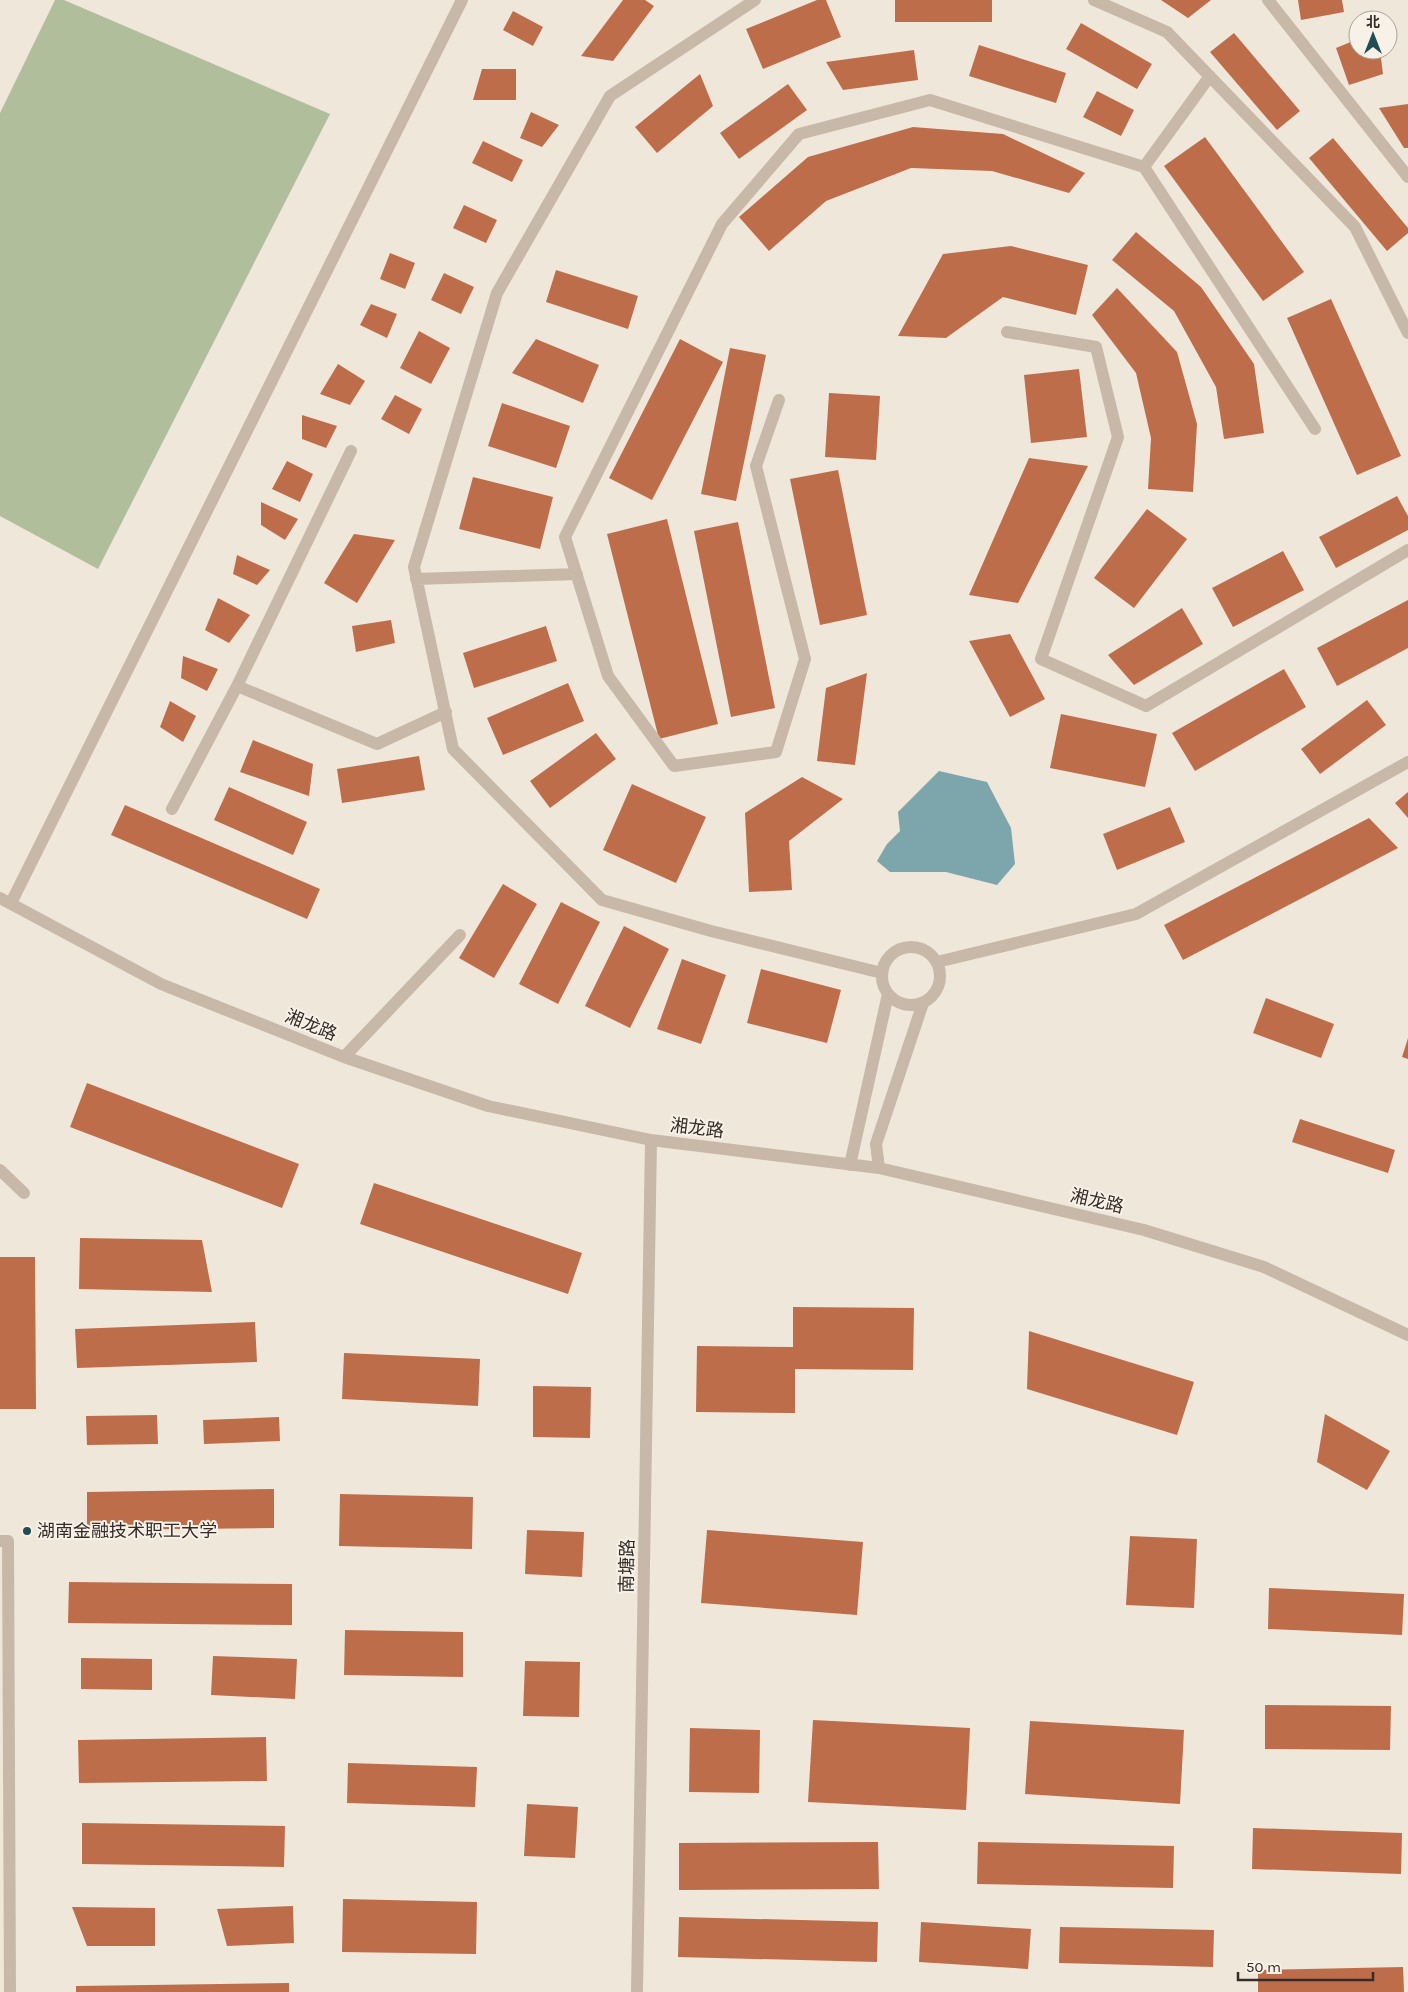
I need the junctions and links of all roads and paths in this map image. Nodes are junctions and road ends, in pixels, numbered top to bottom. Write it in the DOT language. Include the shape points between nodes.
graph roads {
  1 [pos="462,0"];
  2 [pos="755,0"];
  3 [pos="1094,0"];
  4 [pos="1268,0"];
  5 [pos="1210,76"];
  6 [pos="1144,167"];
  7 [pos="1408,177"];
  8 [pos="1007,332"];
  9 [pos="1408,333"];
  10 [pos="779,400"];
  11 [pos="1315,429"];
  12 [pos="351,451"];
  13 [pos="1408,550"];
  14 [pos="576,574"];
  15 [pos="416,579"];
  16 [pos="237,686"];
  17 [pos="446,712"];
  18 [pos="1408,762"];
  19 [pos="172,809"];
  20 [pos="5,900"];
  21 [pos="460,935"];
  22 [pos="937,962"];
  23 [pos="882,972"];
  24 [pos="888,994"];
  25 [pos="923,1003"];
  26 [pos="344,1057"];
  27 [pos="651,1140"];
  28 [pos="850,1165"];
  29 [pos="879,1168"];
  30 [pos="0,1170"];
  31 [pos="24,1193"];
  32 [pos="1408,1335"];
  33 [pos="0,1540"];
  34 [pos="4,1785"];
  35 [pos="10,1992"];
  36 [pos="637,1992"];
  1 -- 20 [label="street"];
  2 -- 15 [label="street" via="610,96 497,293 414,567"];
  3 -- 5 [label="street" via="1167,32"];
  4 -- 7 [label="street"];
  5 -- 6 [label="street"];
  5 -- 9 [label="street" via="1355,228"];
  6 -- 11 [label="street"];
  6 -- 14 [label="street" via="930,100 799,134 722,224 565,537"];
  8 -- 13 [label="street" via="1096,347 1118,437 1041,658 1146,706"];
  10 -- 14 [label="street" via="756,466 805,658 776,752 674,766 608,676"];
  12 -- 16 [label="street"];
  14 -- 15 [label="street"];
  15 -- 17 [label="street"];
  16 -- 17 [label="street" via="377,744"];
  16 -- 19 [label="street"];
  17 -- 23 [label="street" via="454,749 602,900 710,931"];
  18 -- 22 [label="street" via="1136,914"];
  20 -- 26 [label="street, 湘龙路" via="161,984"];
  21 -- 26 [label="street"];
  22 -- 23 [label="street" via="927,952 907,948 890,956"];
  22 -- 25 [label="street" via="941,977 939,987 934,996"];
  23 -- 24 [label="street" via="882,982"];
  24 -- 25 [label="street" via="898,1003"];
  24 -- 28 [label="street"];
  25 -- 29 [label="street" via="876,1144"];
  26 -- 27 [label="street, 湘龙路" via="488,1106"];
  27 -- 28 [label="street, 湘龙路"];
  27 -- 36 [label="street, 南塘路"];
  28 -- 29 [label="street, 湘龙路"];
  29 -- 32 [label="street, 湘龙路" via="1144,1230 1264,1267"];
  30 -- 31 [label="street"];
  33 -- 34 [label="street" via="8,1540"];
  34 -- 35 [label="street"];
}
